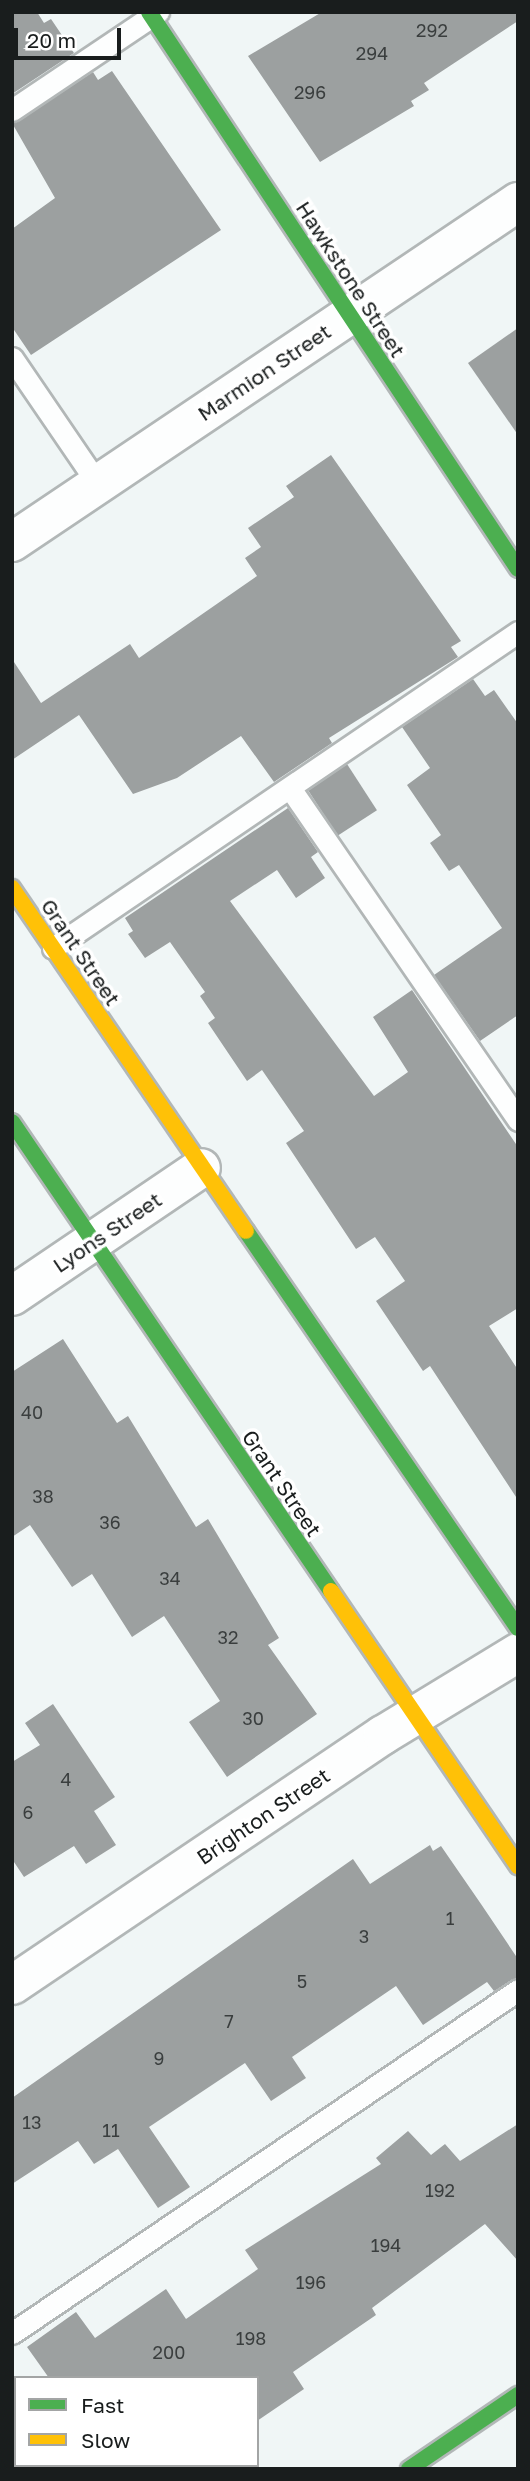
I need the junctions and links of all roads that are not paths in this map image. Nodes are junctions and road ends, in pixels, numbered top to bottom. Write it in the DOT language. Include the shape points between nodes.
graph roads {
  1 [pos="153,14"];
  2 [pos="12,110"];
  3 [pos="518,202"];
  4 [pos="349,314"];
  5 [pos="12,358"];
  6 [pos="98,484"];
  7 [pos="12,542"];
  8 [pos="518,569"];
  9 [pos="518,632"];
  10 [pos="290,788"];
  11 [pos="12,888"];
  12 [pos="53,948"];
  13 [pos="518,1120"];
  14 [pos="12,1122"];
  15 [pos="201,1168"];
  16 [pos="93,1240"];
  17 [pos="12,1296"];
  18 [pos="518,1628"];
  19 [pos="518,1653"];
  20 [pos="415,1719"];
  21 [pos="518,1866"];
  22 [pos="12,1985"];
  23 [pos="518,1990"];
  24 [pos="12,2333"];
  25 [pos="518,2395"];
  26 [pos="409,2469"];
  1 -- 2 [label="lane"];
  1 -- 4 [label="street, Hawkstone Street"];
  3 -- 4 [label="street, Marmion Street"];
  4 -- 6 [label="street, Marmion Street"];
  4 -- 8 [label="street, Hawkstone Street"];
  5 -- 6 [label="lane"];
  6 -- 7 [label="street, Marmion Street"];
  9 -- 10 [label="lane"];
  10 -- 12 [label="lane"];
  10 -- 13 [label="lane"];
  11 -- 12 [label="street, Grant Street"];
  12 -- 15 [label="street, Grant Street"];
  14 -- 16 [label="street, Grant Street"];
  15 -- 16 [label="street, Lyons Street"];
  15 -- 18 [label="street, Grant Street"];
  16 -- 17 [label="street, Lyons Street"];
  16 -- 20 [label="street, Grant Street"];
  19 -- 20 [label="street, Brighton Street"];
  20 -- 21 [label="street, Grant Street"];
  20 -- 22 [label="street, Brighton Street"];
  23 -- 24 [label="lane"];
  25 -- 26 [label="street"];
}
